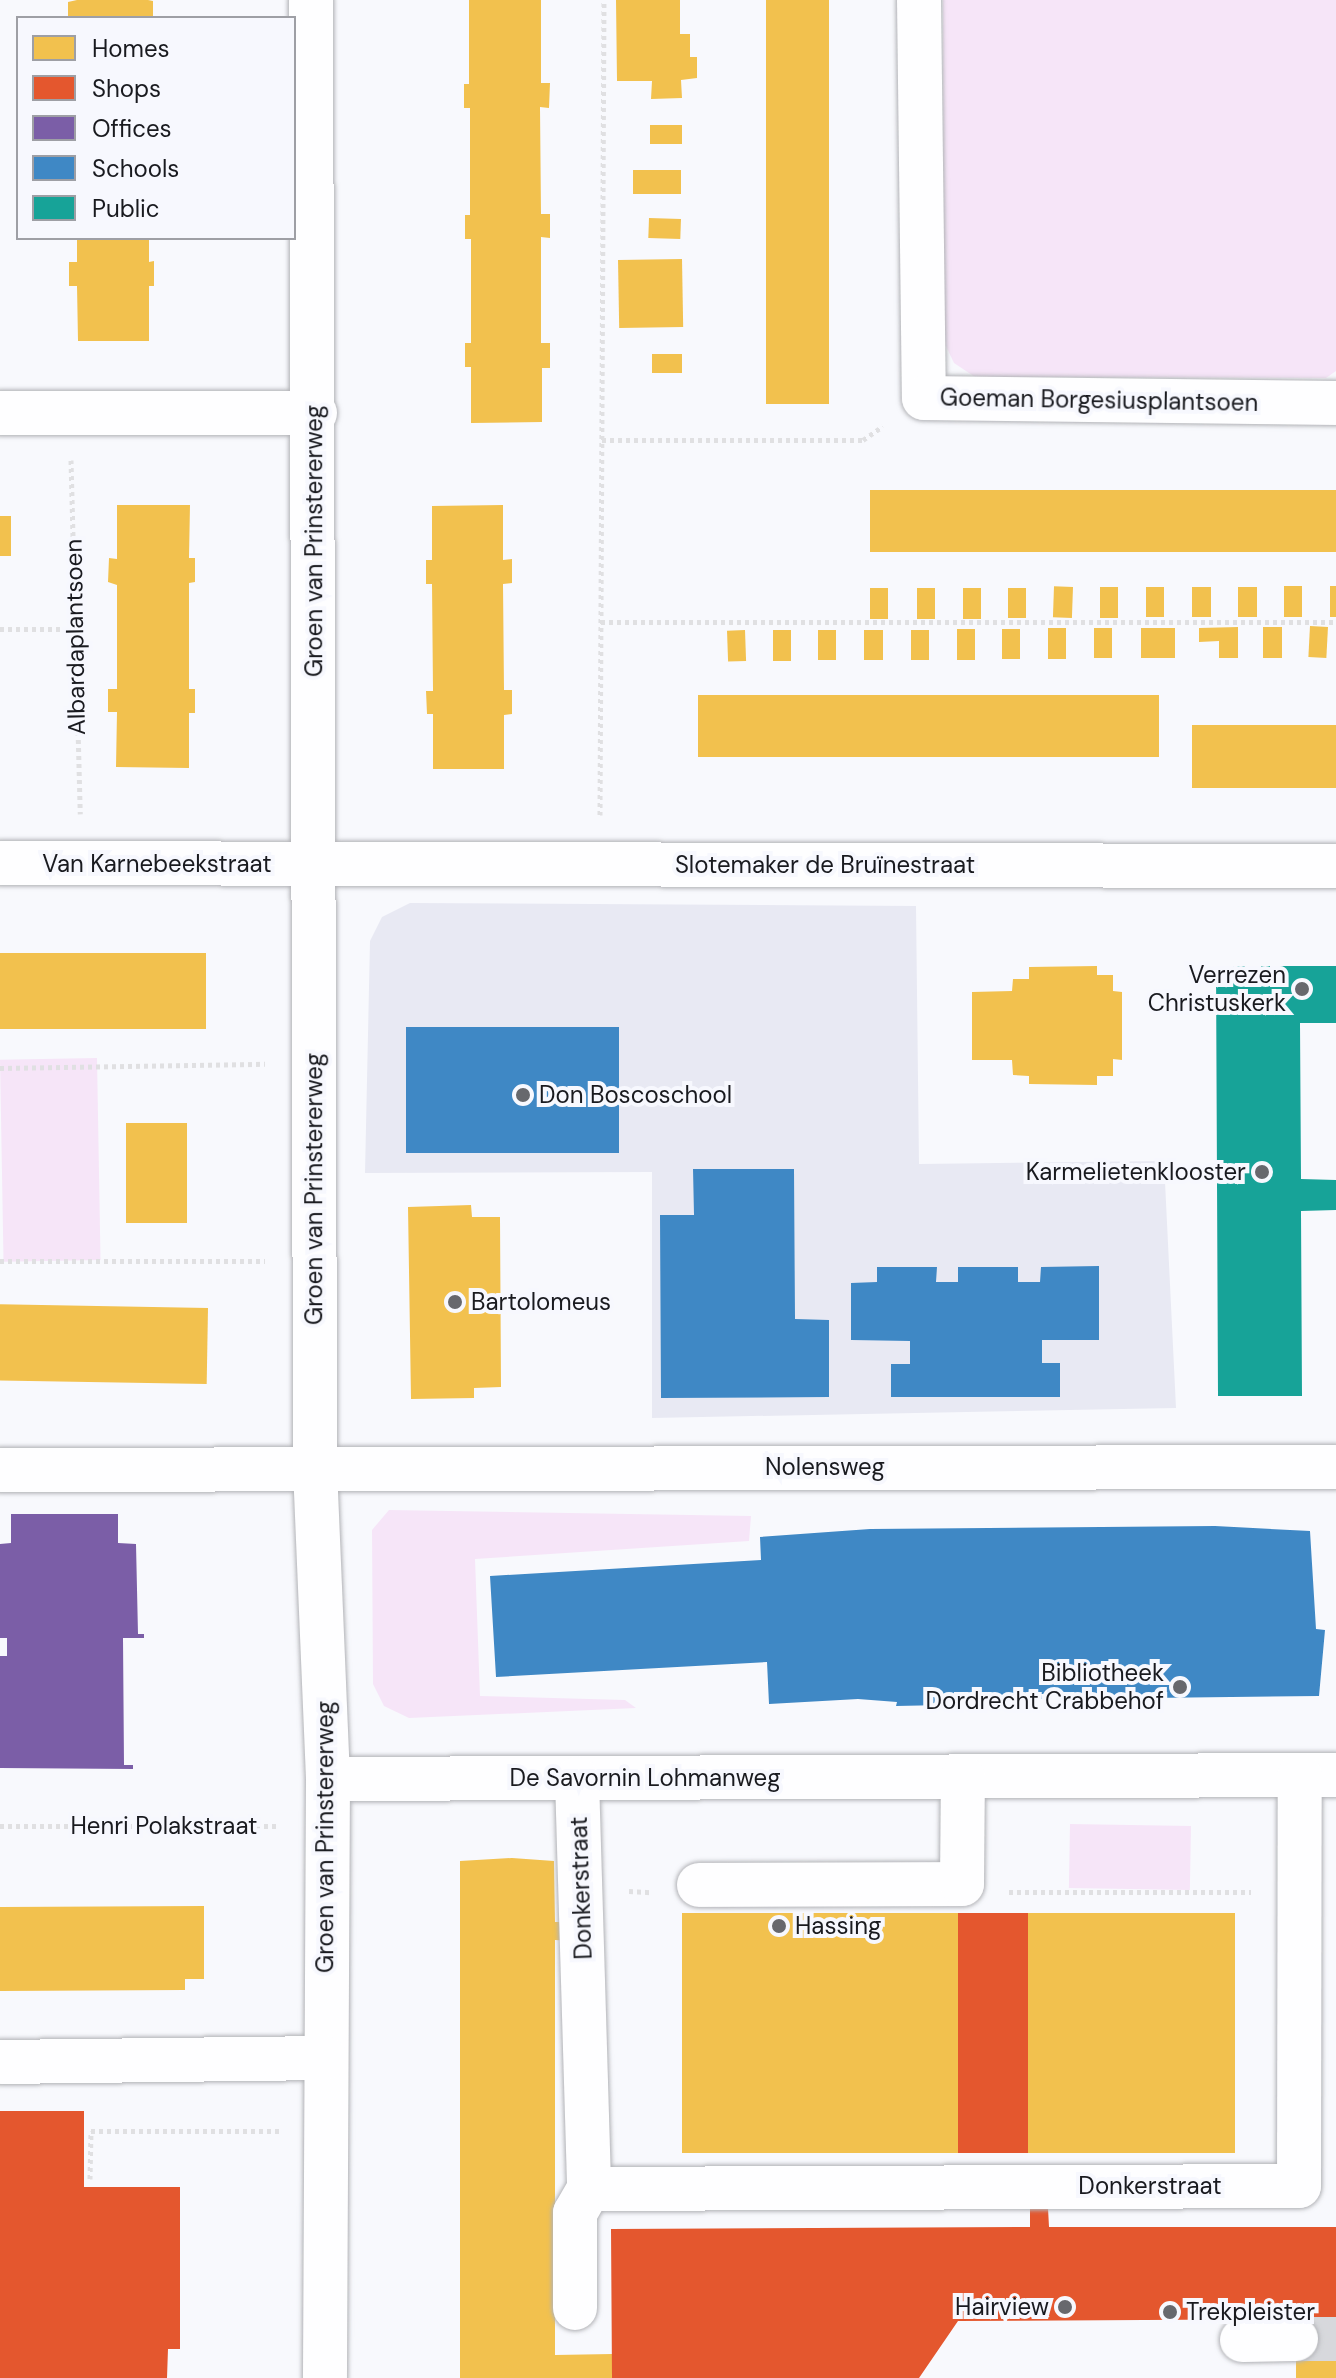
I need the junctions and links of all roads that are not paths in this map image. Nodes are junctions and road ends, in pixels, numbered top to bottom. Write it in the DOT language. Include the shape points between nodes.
graph roads {
  1 [pos="311,0"];
  2 [pos="919,0"];
  3 [pos="1336,403"];
  4 [pos="0,413"];
  5 [pos="315,413"];
  6 [pos="0,863"];
  7 [pos="314,864"];
  8 [pos="1336,866"];
  9 [pos="1336,1467"];
  10 [pos="315,1468"];
  11 [pos="0,1470"];
  12 [pos="1318,1775"];
  13 [pos="963,1777"];
  14 [pos="328,1779"];
  15 [pos="577,1779"];
  16 [pos="699,1885"];
  17 [pos="325,2058"];
  18 [pos="0,2062"];
  19 [pos="589,2189"];
  20 [pos="575,2308"];
  21 [pos="1296,2339"];
  22 [pos="1242,2340"];
  23 [pos="325,2378"];
  1 -- 5 [label="street, Groen van Prinstererweg"];
  2 -- 3 [label="street, Goeman Borgesiusplantsoen" via="924,398"];
  4 -- 5 [label="street"];
  5 -- 7 [label="street, Groen van Prinstererweg"];
  6 -- 7 [label="street, Van Karnebeekstraat"];
  7 -- 8 [label="street, Slotemaker de Bruïnestraat"];
  7 -- 10 [label="street, Groen van Prinstererweg"];
  9 -- 10 [label="street, Nolensweg"];
  10 -- 11 [label="street"];
  10 -- 14 [label="street, Groen van Prinstererweg"];
  12 -- 13 [label="street, De Savornin Lohmanweg"];
  12 -- 19 [label="street, Donkerstraat" via="1299,2186"];
  13 -- 15 [label="street, De Savornin Lohmanweg"];
  13 -- 16 [label="street" via="962,1884"];
  14 -- 15 [label="street, De Savornin Lohmanweg"];
  14 -- 17 [label="street, Groen van Prinstererweg"];
  15 -- 19 [label="street, Donkerstraat"];
  17 -- 18 [label="street"];
  17 -- 23 [label="street, Groen van Prinstererweg"];
  19 -- 20 [label="street, Donkerstraat" via="575,2213"];
  21 -- 22 [label="street"];
}
